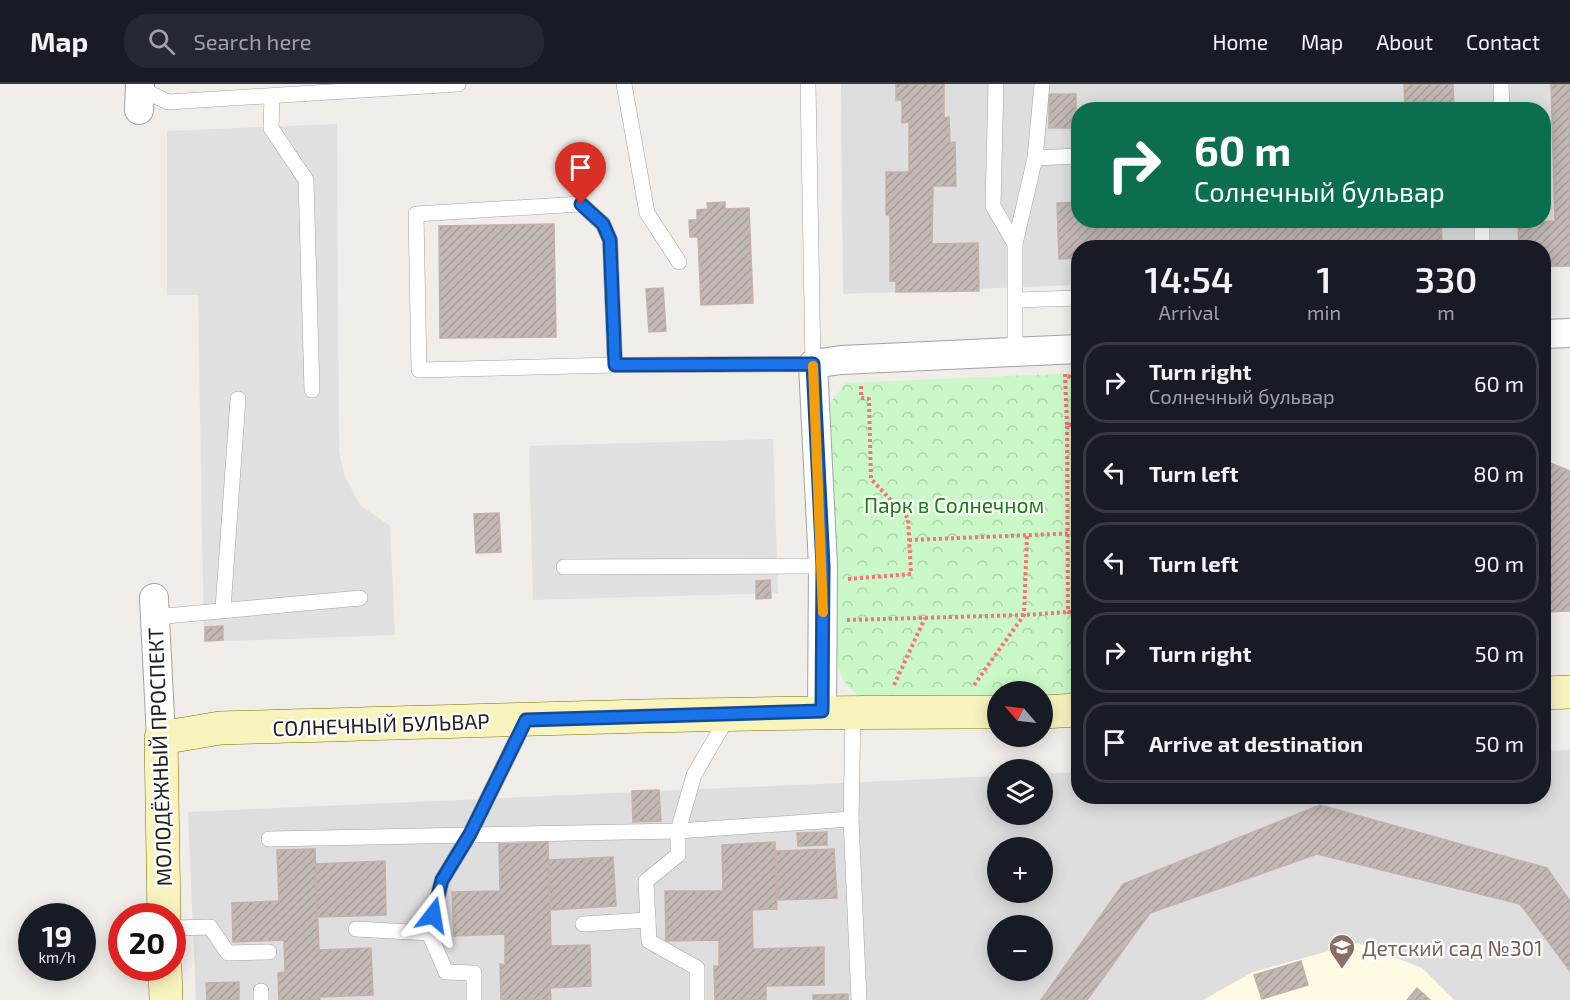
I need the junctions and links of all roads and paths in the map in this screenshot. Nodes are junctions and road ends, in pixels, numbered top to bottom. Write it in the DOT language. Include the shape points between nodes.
graph roads {
  1 [pos="458,84"];
  2 [pos="624,84"];
  3 [pos="808,84"];
  4 [pos="996,84"];
  5 [pos="1042,84"];
  6 [pos="1501,84"];
  7 [pos="309,89"];
  8 [pos="140,94"];
  9 [pos="272,96"];
  10 [pos="1502,102"];
  11 [pos="1071,156"];
  12 [pos="1035,158"];
  13 [pos="1015,244"];
  14 [pos="679,262"];
  15 [pos="1071,298"];
  16 [pos="1016,300"];
  17 [pos="1551,333"];
  18 [pos="1570,333"];
  19 [pos="1015,352"];
  20 [pos="1071,356"];
  21 [pos="813,364"];
  22 [pos="615,365"];
  23 [pos="1065,374"];
  24 [pos="861,377"];
  25 [pos="1071,378"];
  26 [pos="312,390"];
  27 [pos="237,399"];
  28 [pos="1067,425"];
  29 [pos="1071,425"];
  30 [pos="1068,534"];
  31 [pos="1071,534"];
  32 [pos="1027,536"];
  33 [pos="909,540"];
  34 [pos="564,567"];
  35 [pos="835,572"];
  36 [pos="360,598"];
  37 [pos="154,607"];
  38 [pos="223,609"];
  39 [pos="1068,612"];
  40 [pos="1071,612"];
  41 [pos="1024,615"];
  42 [pos="926,618"];
  43 [pos="837,620"];
  44 [pos="973,686"];
  45 [pos="1570,692"];
  46 [pos="1551,693"];
  47 [pos="889,696"];
  48 [pos="1071,710"];
  49 [pos="838,711"];
  50 [pos="1053,711"];
  51 [pos="987,712"];
  52 [pos="730,713"];
  53 [pos="526,720"];
  54 [pos="161,738"];
  55 [pos="851,819"];
  56 [pos="678,831"];
  57 [pos="470,834"];
  58 [pos="269,839"];
  59 [pos="164,903"];
  60 [pos="648,920"];
  61 [pos="583,924"];
  62 [pos="186,928"];
  63 [pos="356,929"];
  64 [pos="429,933"];
  65 [pos="269,952"];
  66 [pos="165,981"];
  67 [pos="166,1000"];
  68 [pos="474,1000"];
  69 [pos="697,1000"];
  70 [pos="860,1000"];
  1 -- 7 [label="lane"];
  2 -- 14 [label="lane" via="647,213"];
  3 -- 21 [label="lane"];
  4 -- 13 [label="lane" via="993,206"];
  5 -- 12 [label="lane"];
  6 -- 10 [label="lane"];
  7 -- 9 [label="lane"];
  8 -- 9 [label="lane" via="168,102"];
  9 -- 26 [label="lane" via="271,128 306,180"];
  11 -- 12 [label="lane"];
  12 -- 13 [label="lane"];
  13 -- 16 [label="lane"];
  15 -- 16 [label="lane"];
  16 -- 19 [label="lane"];
  17 -- 18 [label="street"];
  19 -- 20 [label="street"];
  19 -- 21 [label="street"];
  20 -- 23 [label="path"];
  21 -- 22 [label="lane"];
  21 -- 35 [label="street"];
  22 -- 22 [label="lane" via="610,240 603,224 581,204 416,214 419,370"];
  23 -- 25 [label="path"];
  23 -- 28 [label="path"];
  24 -- 33 [label="path" via="861,398 869,399 871,480 908,518"];
  27 -- 38 [label="lane"];
  28 -- 29 [label="path"];
  28 -- 30 [label="path"];
  30 -- 31 [label="path"];
  30 -- 32 [label="path"];
  30 -- 39 [label="path"];
  32 -- 33 [label="path"];
  32 -- 41 [label="path"];
  33 -- 35 [label="path" via="911,574"];
  34 -- 35 [label="lane"];
  35 -- 49 [label="street"];
  36 -- 38 [label="lane"];
  37 -- 38 [label="lane"];
  37 -- 54 [label="street, МОЛОДЁЖНЫЙ ПРОСПЕКТ"];
  39 -- 40 [label="path"];
  39 -- 41 [label="path"];
  41 -- 42 [label="path"];
  41 -- 44 [label="path"];
  42 -- 43 [label="path"];
  42 -- 47 [label="path"];
  45 -- 46 [label="street"];
  48 -- 50 [label="street"];
  49 -- 51 [label="street, СОЛНЕЧНЫЙ БУЛЬВАР"];
  49 -- 52 [label="street, СОЛНЕЧНЫЙ БУЛЬВАР"];
  49 -- 55 [label="lane"];
  52 -- 53 [label="street, СОЛНЕЧНЫЙ БУЛЬВАР"];
  52 -- 56 [label="lane" via="694,775"];
  53 -- 54 [label="street, СОЛНЕЧНЫЙ БУЛЬВАР" via="220,728"];
  53 -- 57 [label="lane"];
  54 -- 59 [label="street, МОЛОДЁЖНЫЙ ПРОСПЕКТ"];
  55 -- 56 [label="lane"];
  55 -- 70 [label="lane"];
  56 -- 57 [label="lane"];
  56 -- 60 [label="lane" via="678,855 646,880"];
  57 -- 58 [label="lane"];
  57 -- 64 [label="lane" via="442,880"];
  60 -- 61 [label="lane"];
  60 -- 69 [label="lane" via="649,941 697,968"];
  62 -- 65 [label="lane" via="210,927 228,953"];
  63 -- 64 [label="lane"];
  64 -- 68 [label="lane" via="446,972 474,973"];
  66 -- 67 [label="street"];
}
